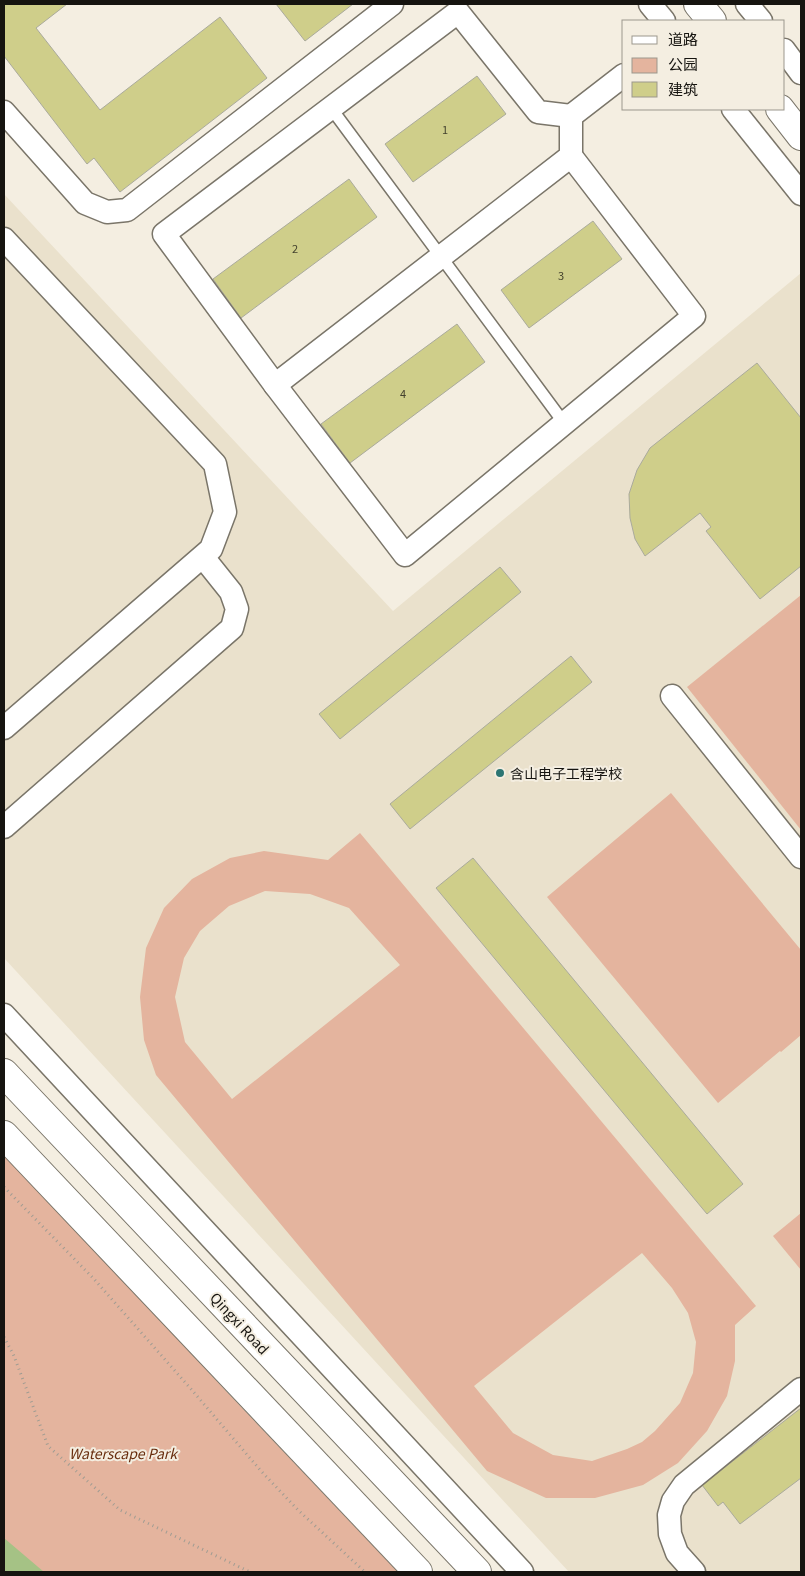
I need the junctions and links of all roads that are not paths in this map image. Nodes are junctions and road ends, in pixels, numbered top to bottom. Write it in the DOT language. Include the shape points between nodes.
graph roads {
  1 [pos="392,4"];
  2 [pos="650,4"];
  3 [pos="747,4"];
  4 [pos="663,20"];
  5 [pos="760,20"];
  6 [pos="785,51"];
  7 [pos="801,73"];
  8 [pos="622,77"];
  9 [pos="331,108"];
  10 [pos="734,110"];
  11 [pos="781,110"];
  12 [pos="4,112"];
  13 [pos="571,116"];
  14 [pos="801,136"];
  15 [pos="571,156"];
  16 [pos="801,194"];
  17 [pos="4,239"];
  18 [pos="441,257"];
  19 [pos="276,385"];
  20 [pos="564,423"];
  21 [pos="203,557"];
  22 [pos="672,696"];
  23 [pos="4,728"];
  24 [pos="4,827"];
  25 [pos="801,857"];
  26 [pos="4,1015"];
  27 [pos="4,1073"];
  28 [pos="4,1135"];
  29 [pos="268,1352"];
  30 [pos="237,1381"];
  31 [pos="801,1388"];
  32 [pos="418,1572"];
  33 [pos="477,1572"];
  34 [pos="522,1572"];
  35 [pos="694,1572"];
  1 -- 12 [label="street" via="127,210 106,212 86,203"];
  2 -- 4 [label="street"];
  3 -- 5 [label="street"];
  6 -- 7 [label="street"];
  8 -- 13 [label="street"];
  9 -- 13 [label="street" via="458,12 538,112"];
  9 -- 18 [label="lane"];
  9 -- 19 [label="street" via="164,234"];
  10 -- 16 [label="street"];
  11 -- 14 [label="main road"];
  13 -- 15 [label="street"];
  15 -- 18 [label="street"];
  15 -- 20 [label="street" via="694,316"];
  17 -- 21 [label="street" via="215,464 225,512 212,550"];
  18 -- 19 [label="street"];
  18 -- 20 [label="lane"];
  19 -- 20 [label="street" via="405,554"];
  21 -- 23 [label="street"];
  21 -- 24 [label="street" via="231,592 237,608 232,628"];
  22 -- 25 [label="street"];
  26 -- 34 [label="street"];
  27 -- 29 [label="main road, Qingxi Road"];
  28 -- 30 [label="main road"];
  29 -- 30 [label="main road"];
  29 -- 33 [label="main road, Qingxi Road"];
  30 -- 32 [label="main road"];
  31 -- 35 [label="street" via="684,1485 673,1501 669,1515 670,1534 677,1553"];
}
